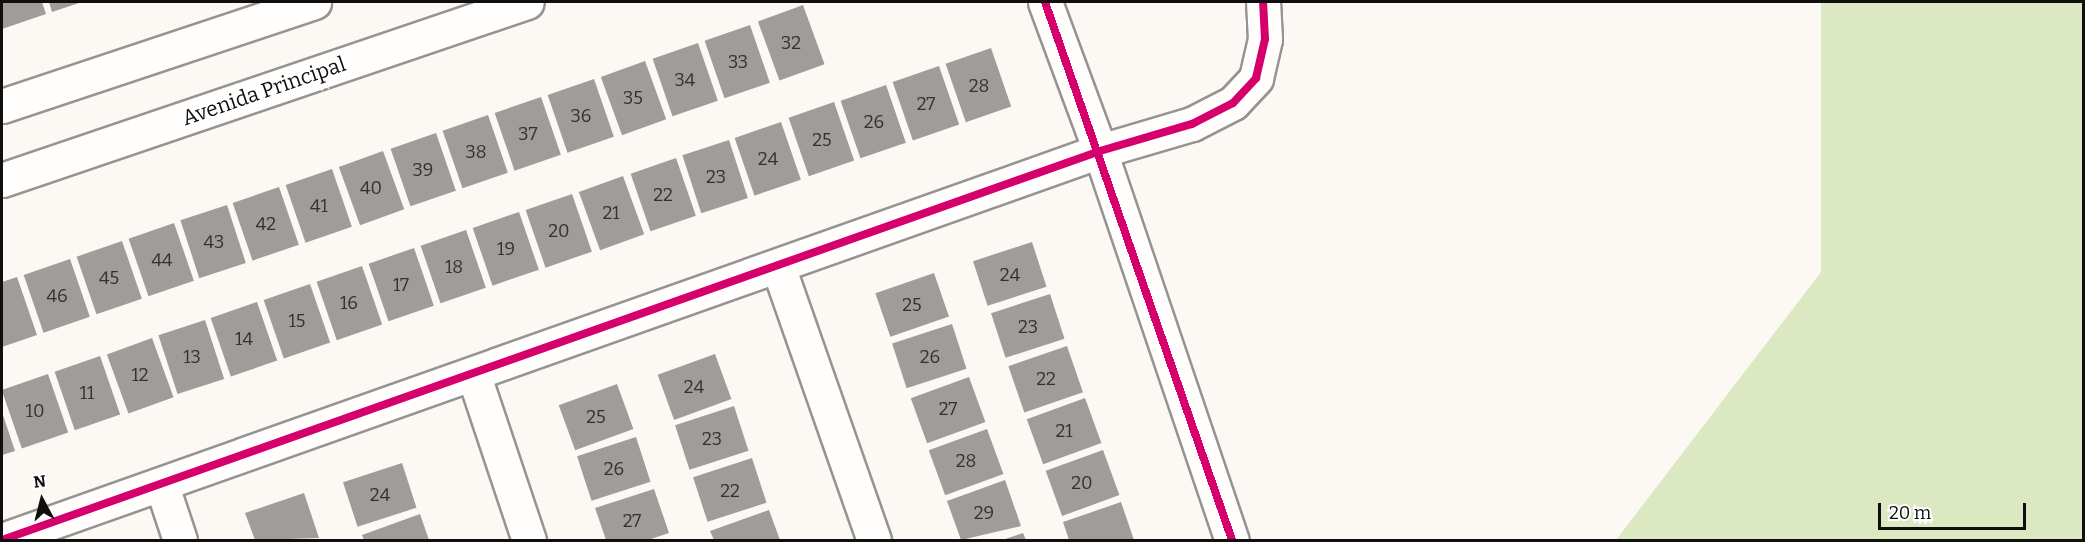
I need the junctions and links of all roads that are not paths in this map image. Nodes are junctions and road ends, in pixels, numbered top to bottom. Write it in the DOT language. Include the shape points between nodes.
graph roads {
  1 [pos="314,2"];
  2 [pos="527,2"];
  3 [pos="1045,2"];
  4 [pos="1263,2"];
  5 [pos="2,106"];
  6 [pos="1100,151"];
  7 [pos="2,180"];
  8 [pos="779,269"];
  9 [pos="474,376"];
  10 [pos="162,486"];
  11 [pos="2,540"];
  12 [pos="180,540"];
  13 [pos="529,540"];
  14 [pos="874,540"];
  15 [pos="1232,540"];
  1 -- 5 [label="street"];
  2 -- 7 [label="street, Avenida Principal"];
  3 -- 6 [label="street"];
  4 -- 6 [label="street" via="1265,39 1256,78 1233,103 1192,124"];
  6 -- 8 [label="street"];
  6 -- 15 [label="street"];
  8 -- 9 [label="street"];
  8 -- 14 [label="street"];
  9 -- 10 [label="street"];
  9 -- 13 [label="street"];
  10 -- 11 [label="street"];
  10 -- 12 [label="street"];
}
